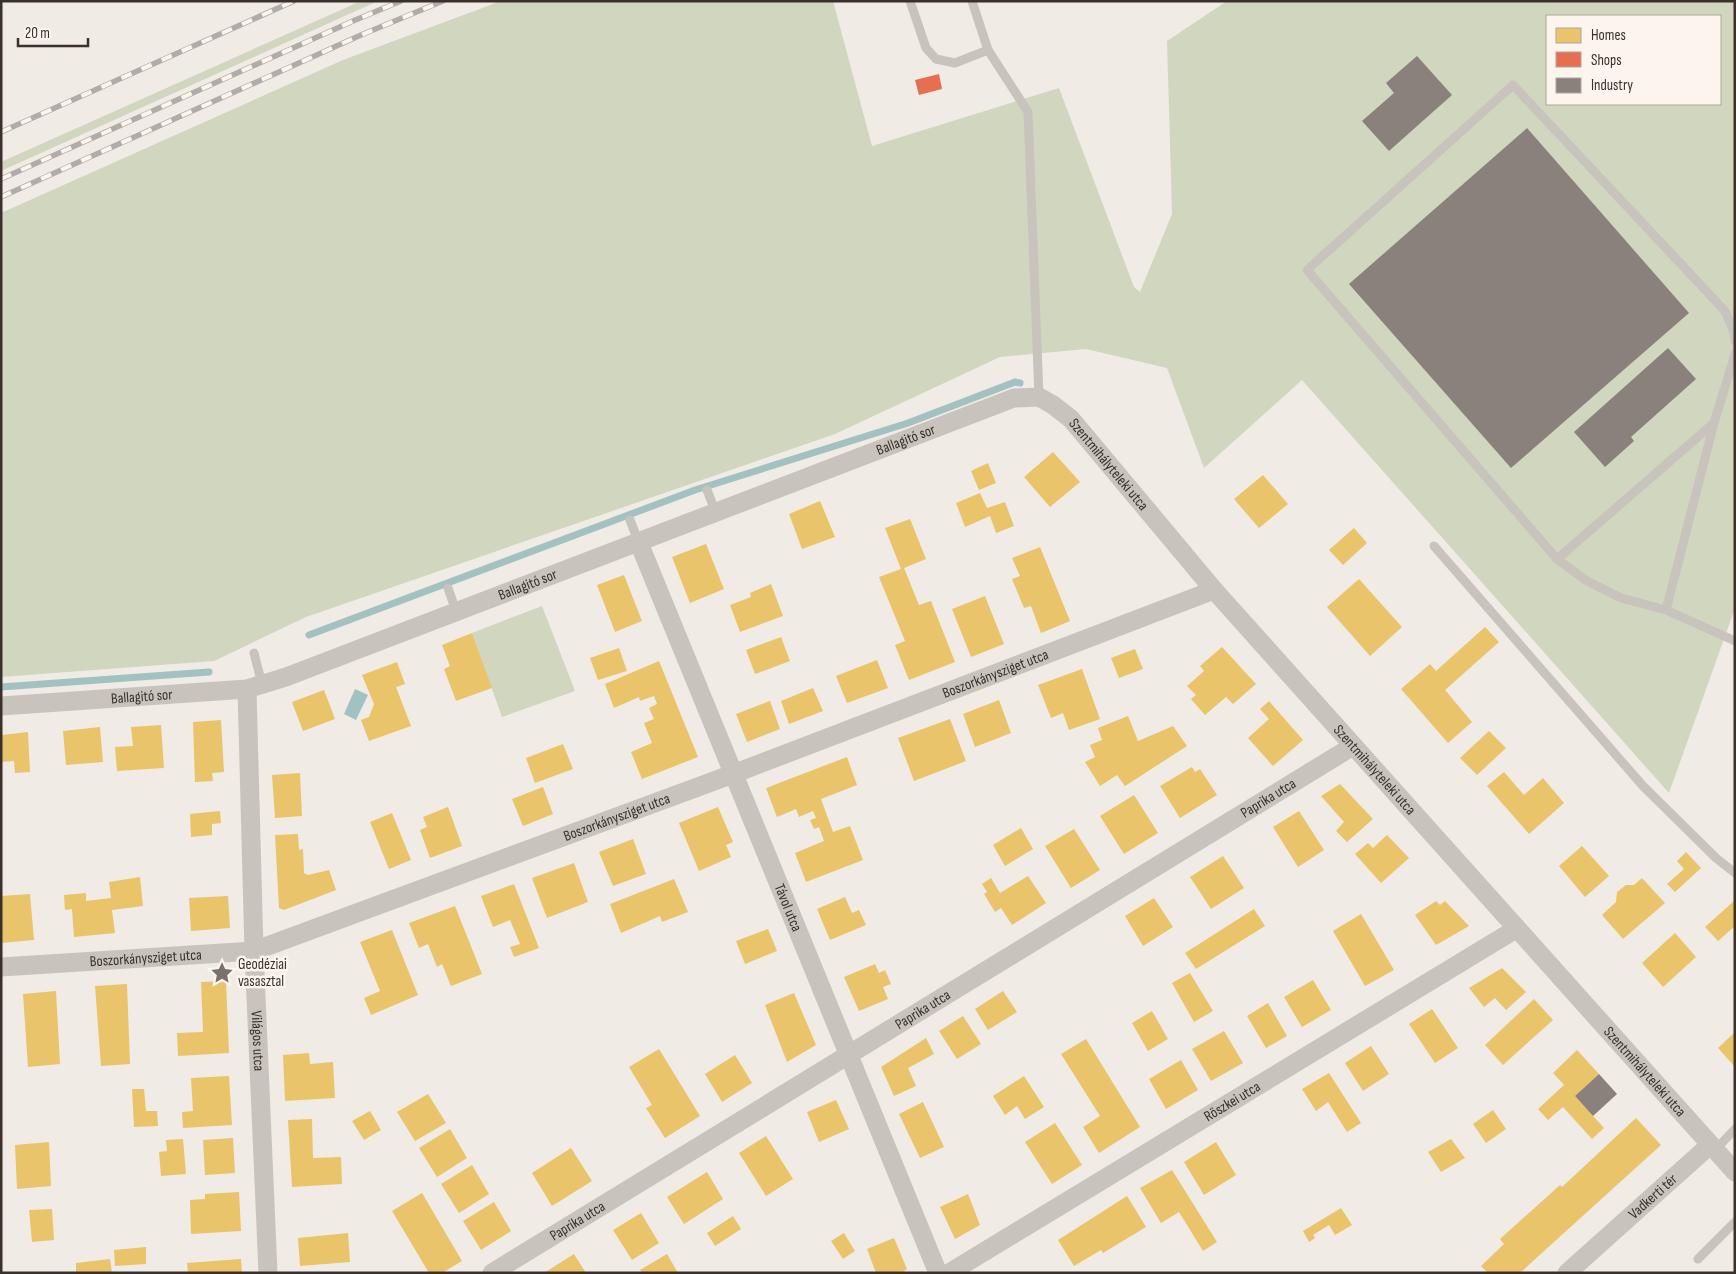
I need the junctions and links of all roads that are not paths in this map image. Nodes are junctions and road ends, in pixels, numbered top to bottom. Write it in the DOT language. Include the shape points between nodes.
graph roads {
  1 [pos="910,1"];
  2 [pos="972,1"];
  3 [pos="988,50"];
  4 [pos="1734,332"];
  5 [pos="1735,341"];
  6 [pos="1735,354"];
  7 [pos="1039,397"];
  8 [pos="1714,423"];
  9 [pos="707,490"];
  10 [pos="716,513"];
  11 [pos="630,520"];
  12 [pos="639,543"];
  13 [pos="1434,546"];
  14 [pos="1557,558"];
  15 [pos="448,588"];
  16 [pos="1214,590"];
  17 [pos="1666,610"];
  18 [pos="456,611"];
  19 [pos="1735,641"];
  20 [pos="254,653"];
  21 [pos="255,686"];
  22 [pos="1,706"];
  23 [pos="1353,746"];
  24 [pos="733,774"];
  25 [pos="1735,872"];
  26 [pos="1516,929"];
  27 [pos="254,951"];
  28 [pos="1,967"];
  29 [pos="849,1054"];
  30 [pos="1735,1129"];
  31 [pos="1713,1148"];
  32 [pos="1735,1172"];
  33 [pos="1735,1222"];
  34 [pos="1698,1259"];
  35 [pos="268,1273"];
  36 [pos="492,1273"];
  37 [pos="938,1273"];
  38 [pos="949,1273"];
  39 [pos="1567,1273"];
  1 -- 3 [label="lane" via="926,48 936,59 955,63"];
  2 -- 3 [label="lane"];
  3 -- 7 [label="lane" via="1028,112"];
  4 -- 5 [label="lane"];
  4 -- 14 [label="lane" via="1725,311 1514,85 1307,270"];
  6 -- 8 [label="lane"];
  7 -- 10 [label="street, Ballagitó sor" via="1014,398 913,431"];
  7 -- 16 [label="street, Szentmihályteleki utca" via="1071,419"];
  8 -- 14 [label="lane"];
  8 -- 17 [label="lane"];
  9 -- 10 [label="lane"];
  10 -- 12 [label="street, Ballagitó sor"];
  11 -- 12 [label="lane"];
  12 -- 18 [label="street, Ballagitó sor"];
  12 -- 24 [label="street, Távol utca"];
  13 -- 25 [label="lane" via="1644,786 1716,858"];
  14 -- 17 [label="lane" via="1587,582 1621,598"];
  15 -- 18 [label="lane"];
  16 -- 23 [label="street, Szentmihályteleki utca"];
  16 -- 24 [label="street, Boszorkánysziget utca"];
  17 -- 19 [label="lane"];
  18 -- 21 [label="street, Ballagitó sor"];
  20 -- 21 [label="lane"];
  21 -- 22 [label="street, Ballagitó sor"];
  21 -- 27 [label="street, Világos utca"];
  23 -- 26 [label="street, Szentmihályteleki utca"];
  23 -- 29 [label="street, Paprika utca"];
  24 -- 27 [label="street, Boszorkánysziget utca"];
  24 -- 29 [label="street, Távol utca"];
  26 -- 31 [label="street, Szentmihályteleki utca"];
  26 -- 38 [label="street, Röszkei utca"];
  27 -- 28 [label="street, Boszorkánysziget utca"];
  27 -- 35 [label="street, Világos utca"];
  29 -- 36 [label="street, Paprika utca"];
  29 -- 37 [label="street, Távol utca"];
  30 -- 31 [label="lane"];
  31 -- 32 [label="street"];
  31 -- 39 [label="street, Vadkerti tér"];
  33 -- 34 [label="lane"];
}
